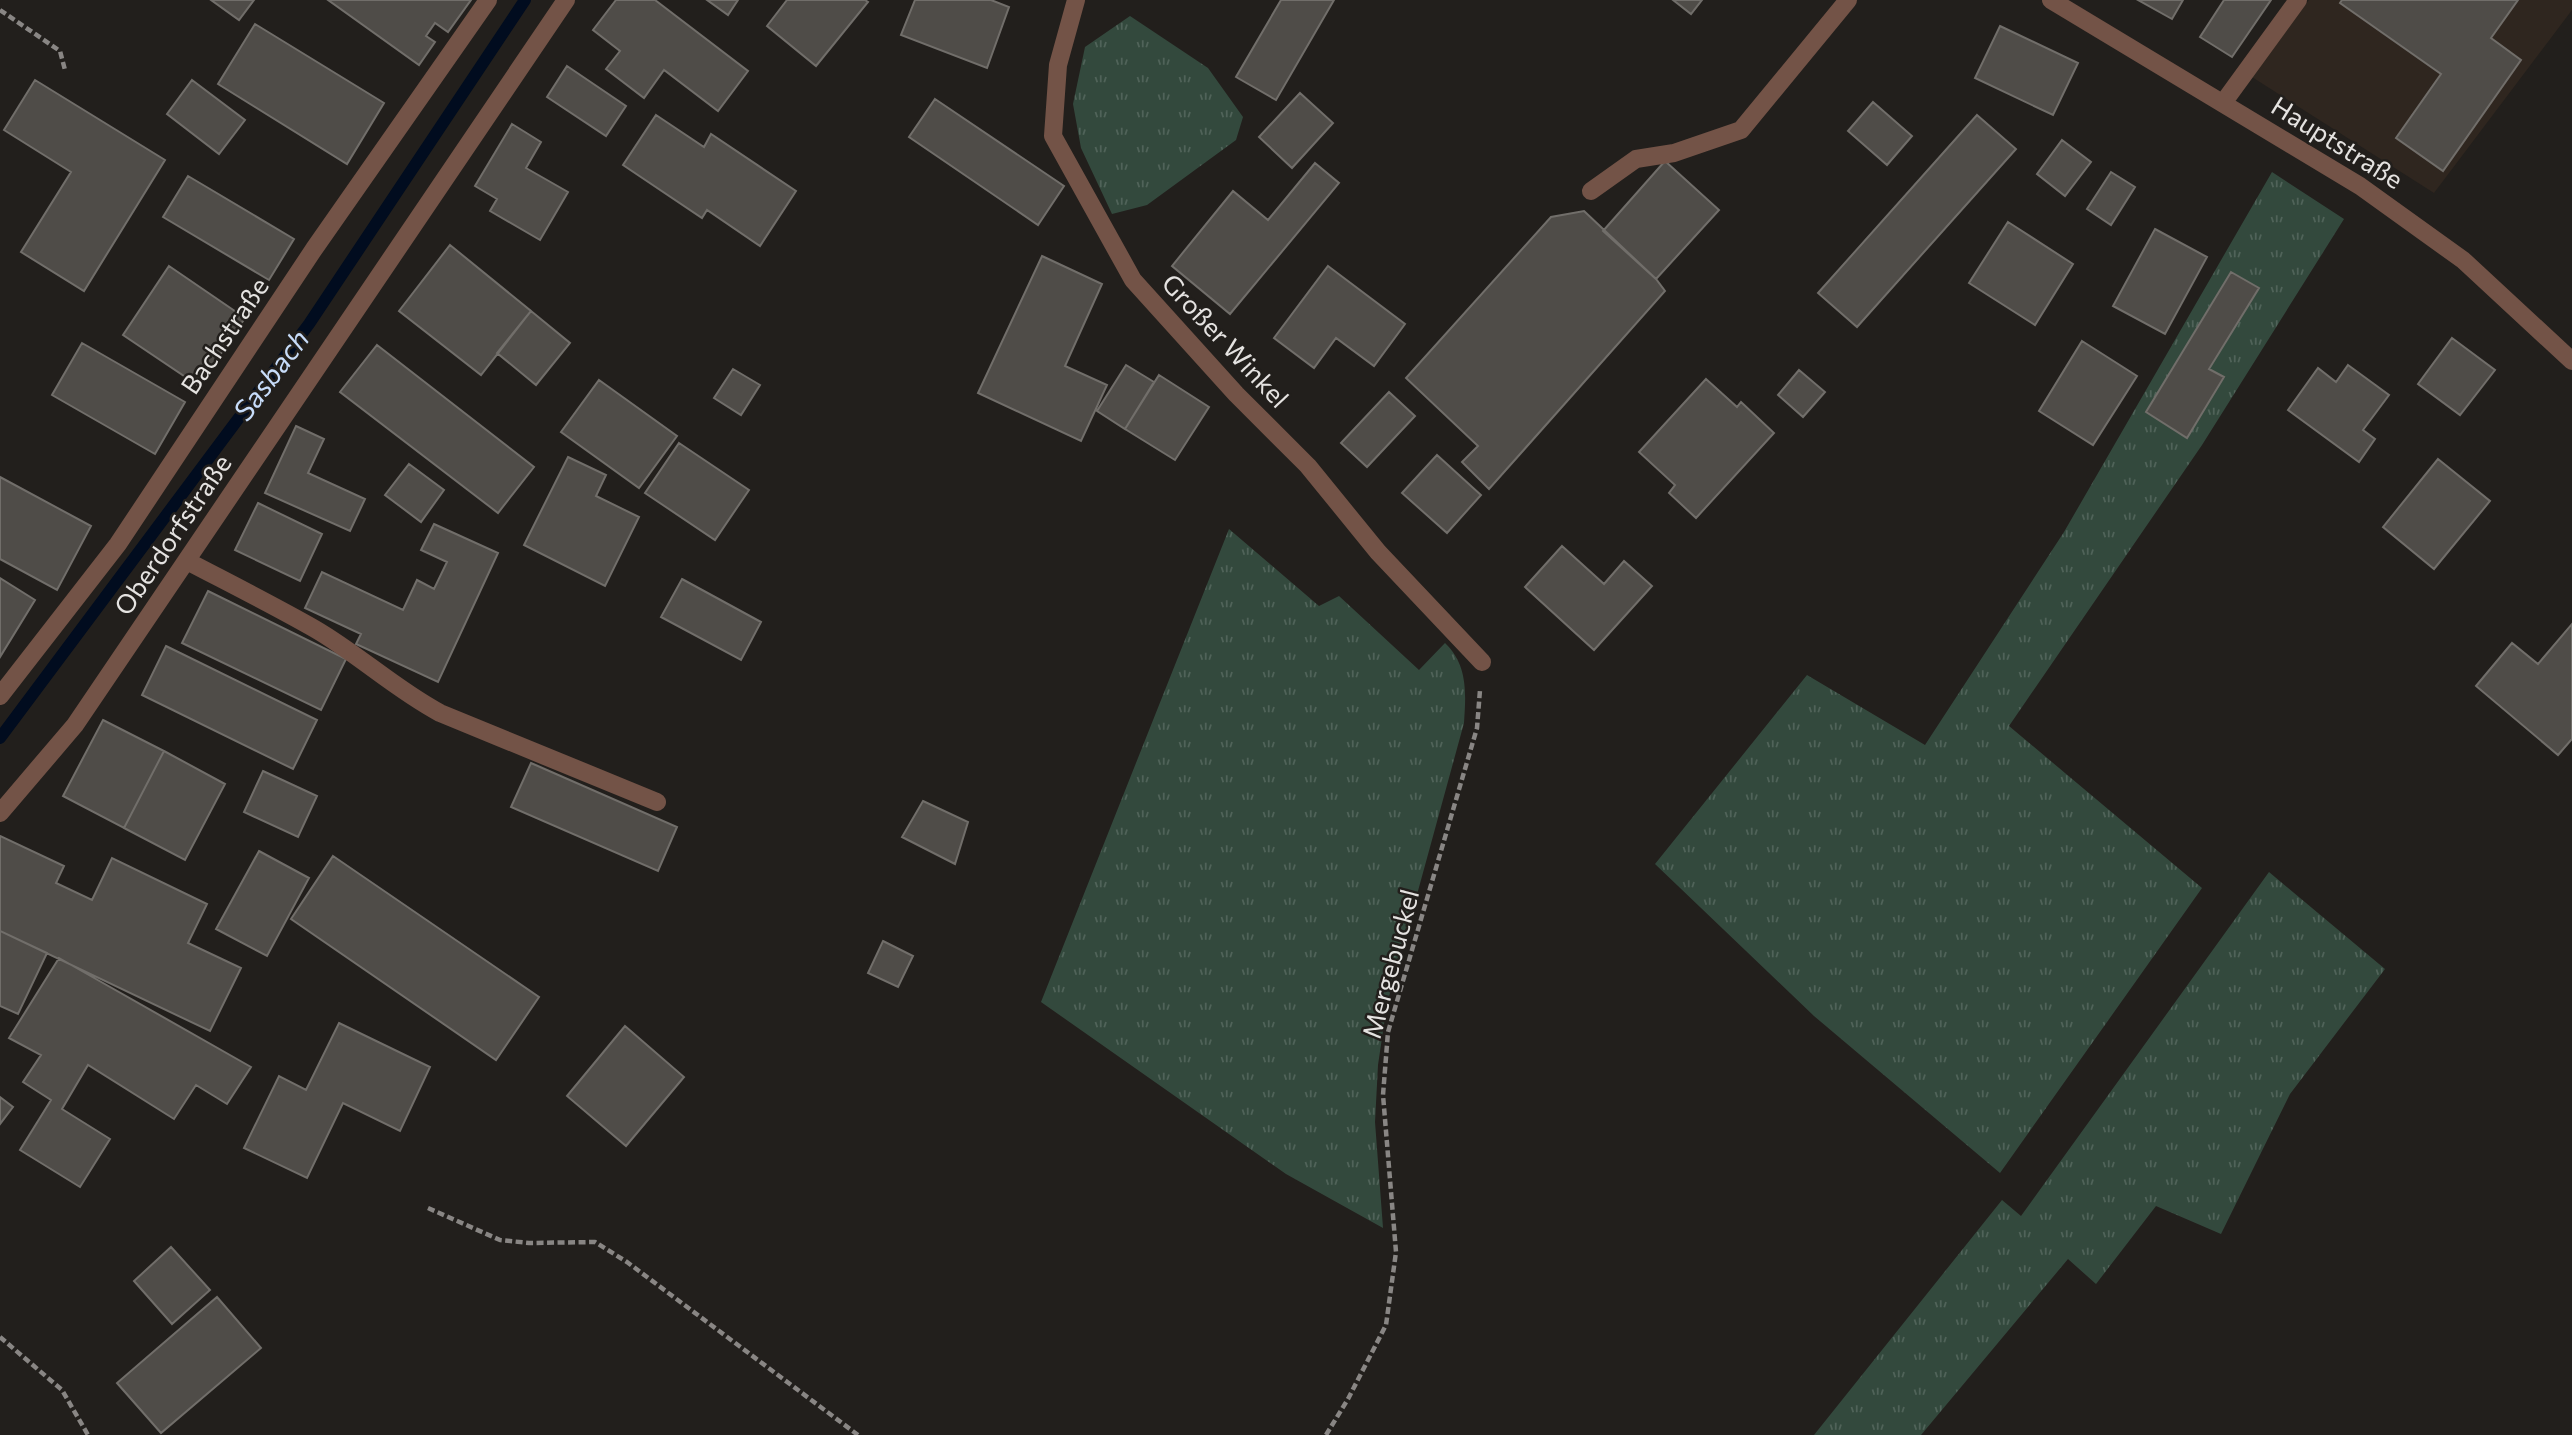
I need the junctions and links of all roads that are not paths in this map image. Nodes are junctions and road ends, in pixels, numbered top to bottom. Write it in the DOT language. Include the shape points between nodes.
graph roads {
  1 [pos="488,0"];
  2 [pos="566,0"];
  3 [pos="1076,0"];
  4 [pos="1848,0"];
  5 [pos="2052,0"];
  6 [pos="2298,0"];
  7 [pos="2223,103"];
  8 [pos="1591,191"];
  9 [pos="2572,361"];
  10 [pos="187,561"];
  11 [pos="1482,662"];
  12 [pos="0,696"];
  13 [pos="657,803"];
  14 [pos="0,813"];
  1 -- 12 [label="street, Bachstraße" via="314,249 118,544"];
  2 -- 10 [label="street, Oberdorfstraße"];
  3 -- 11 [label="street, Großer Winkel" via="1058,65 1053,136 1133,280 1308,466 1378,552"];
  4 -- 8 [label="street" via="1741,130 1674,153 1636,159"];
  5 -- 7 [label="street, Hauptstraße"];
  6 -- 7 [label="street"];
  7 -- 9 [label="street, Hauptstraße" via="2360,186 2463,260"];
  10 -- 13 [label="street" via="315,629 440,713"];
  10 -- 14 [label="street, Oberdorfstraße" via="75,725"];
}
